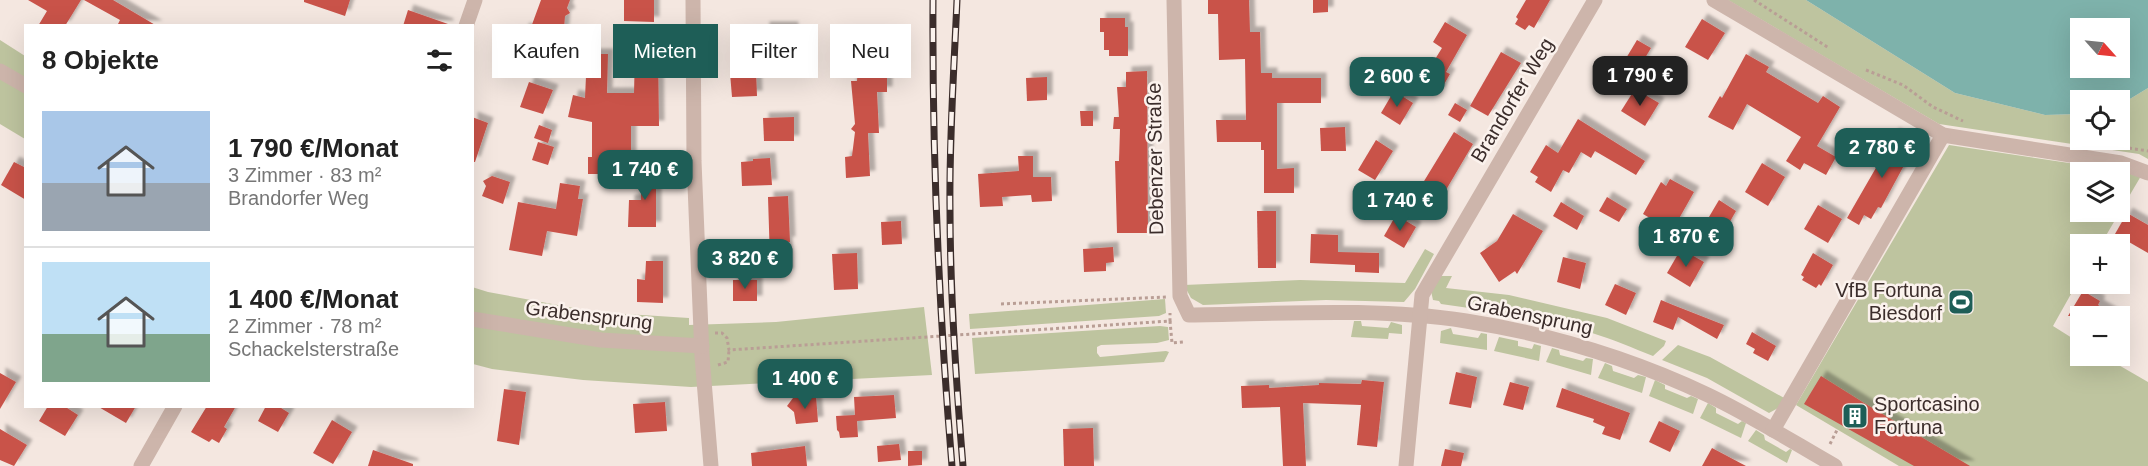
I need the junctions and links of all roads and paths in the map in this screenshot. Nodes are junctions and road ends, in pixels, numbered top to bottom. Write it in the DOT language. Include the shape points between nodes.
graph roads {
  1 [pos="475,0"];
  2 [pos="693,0"];
  3 [pos="1174,0"];
  4 [pos="1595,0"];
  5 [pos="1714,0"];
  6 [pos="1754,0"];
  7 [pos="467,24"];
  8 [pos="1834,51"];
  9 [pos="1863,69"];
  10 [pos="0,71"];
  11 [pos="24,85"];
  12 [pos="1933,107"];
  13 [pos="1943,135"];
  14 [pos="2148,173"];
  15 [pos="1001,304"];
  16 [pos="1189,315"];
  17 [pos="1421,317"];
  18 [pos="474,319"];
  19 [pos="1170,321"];
  20 [pos="712,333"];
  21 [pos="1183,342"];
  22 [pos="702,346"];
  23 [pos="729,350"];
  24 [pos="713,365"];
  25 [pos="174,408"];
  26 [pos="1773,430"];
  27 [pos="141,466"];
  28 [pos="711,466"];
  29 [pos="1406,466"];
  30 [pos="1836,466"];
  1 -- 7 [label="street"];
  2 -- 22 [label="street" via="693,161"];
  3 -- 16 [label="street, Debenzer Straße" via="1180,296"];
  4 -- 17 [label="street, Brandorfer Weg" via="1422,295"];
  5 -- 13 [label="street"];
  6 -- 8 [label="path"];
  9 -- 12 [label="path" via="1903,85"];
  10 -- 11 [label="street"];
  13 -- 14 [label="street" via="2121,163"];
  13 -- 26 [label="street"];
  15 -- 19 [label="path" via="1169,296"];
  16 -- 17 [label="street, Grabensprung"];
  17 -- 26 [label="street, Grabensprung" via="1466,321 1566,342 1617,358 1706,394"];
  17 -- 29 [label="street, Brandorfer Weg"];
  18 -- 22 [label="street, Grabensprung" via="601,340"];
  19 -- 21 [label="path" via="1172,343"];
  19 -- 23 [label="path"];
  20 -- 23 [label="path" via="722,333 727,338"];
  22 -- 28 [label="street"];
  23 -- 24 [label="path" via="728,362"];
  25 -- 27 [label="street"];
  26 -- 30 [label="street, Grabensprung"];
}
